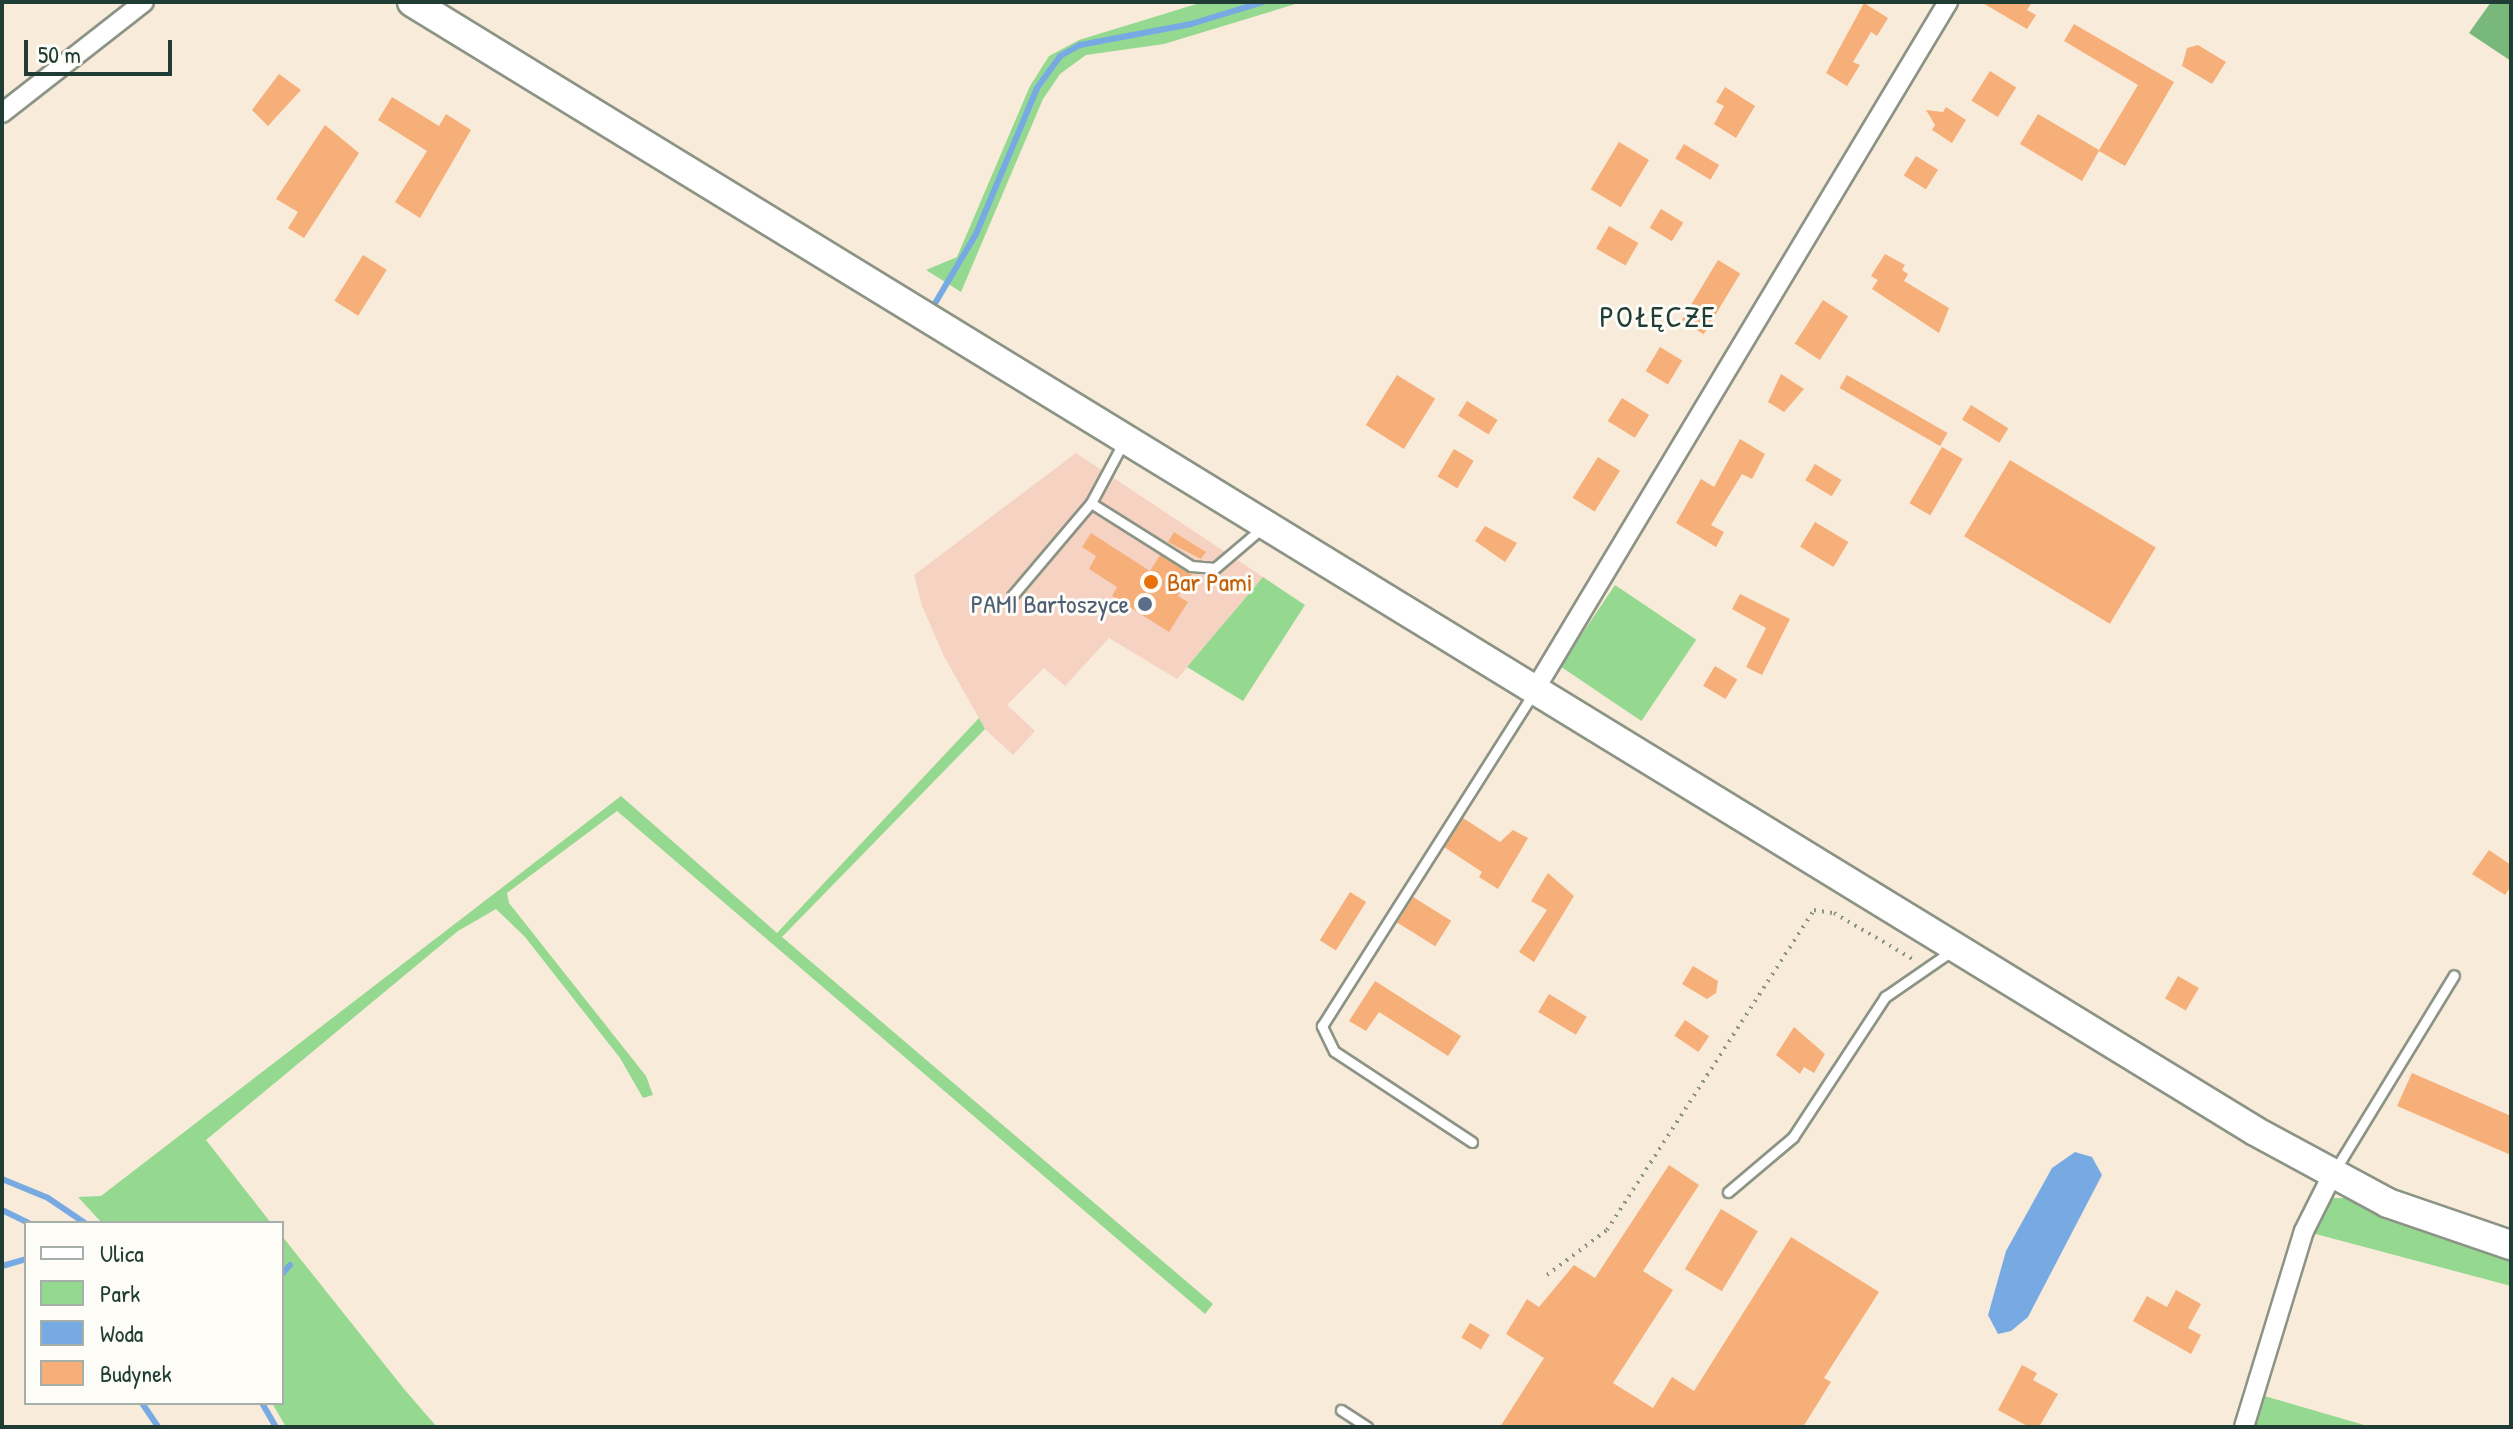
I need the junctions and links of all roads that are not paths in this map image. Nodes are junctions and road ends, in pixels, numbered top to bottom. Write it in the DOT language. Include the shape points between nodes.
graph roads {
  1 [pos="144,2"];
  2 [pos="412,2"];
  3 [pos="1948,2"];
  4 [pos="2,113"];
  5 [pos="1124,439"];
  6 [pos="1091,503"];
  7 [pos="1265,526"];
  8 [pos="1012,596"];
  9 [pos="1534,691"];
  10 [pos="1953,950"];
  11 [pos="2454,975"];
  12 [pos="1472,1142"];
  13 [pos="2332,1175"];
  14 [pos="1728,1192"];
  15 [pos="2511,1245"];
  16 [pos="1341,1410"];
  17 [pos="1367,1427"];
  18 [pos="2244,1427"];
  1 -- 4 [label="street"];
  2 -- 5 [label="main road"];
  3 -- 9 [label="street"];
  5 -- 6 [label="lane"];
  5 -- 7 [label="main road"];
  6 -- 7 [label="lane" via="1202,570 1228,559"];
  6 -- 8 [label="lane"];
  7 -- 9 [label="main road"];
  9 -- 10 [label="main road"];
  9 -- 12 [label="lane" via="1322,1026 1334,1051"];
  10 -- 13 [label="main road"];
  10 -- 14 [label="lane" via="1885,997 1793,1137"];
  11 -- 13 [label="lane"];
  13 -- 15 [label="main road" via="2447,1226"];
  13 -- 18 [label="street" via="2304,1231"];
  16 -- 17 [label="lane"];
}
